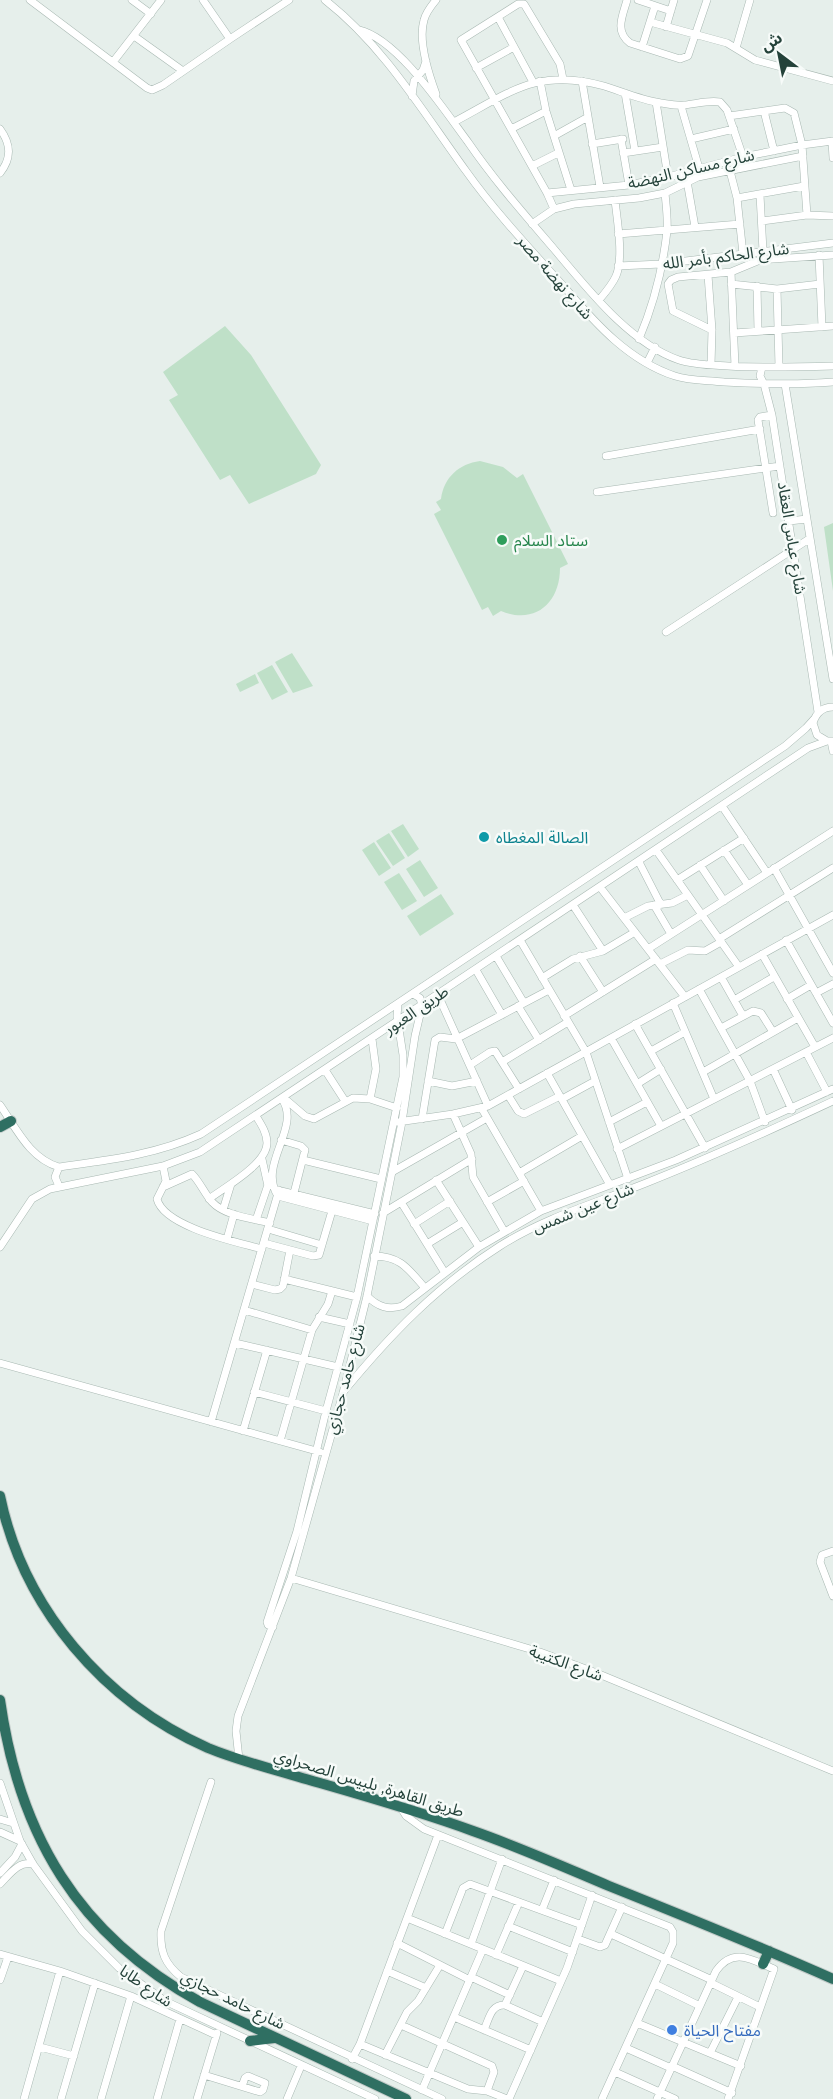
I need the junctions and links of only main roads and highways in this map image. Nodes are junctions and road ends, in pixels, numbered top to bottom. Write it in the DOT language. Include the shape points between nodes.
graph roads {
  1 [pos="11,1121"];
  2 [pos="0,1127"];
  3 [pos="0,1496"];
  4 [pos="0,1700"];
  5 [pos="768,1951"];
  6 [pos="769,1966"];
  7 [pos="833,1979"];
  8 [pos="275,2037"];
  9 [pos="250,2041"];
  10 [pos="406,2099"];
  1 -- 2 [label="highway"];
  3 -- 5 [label="highway, طريق القاهرة, بلبيس الصحراوي" via="15,1547 32,1585 61,1631 90,1665 153,1718 202,1745 239,1759 399,1806 516,1847"];
  4 -- 8 [label="highway" via="7,1741 30,1820 81,1905 118,1944 163,1981"];
  5 -- 6 [label="highway"];
  5 -- 7 [label="highway, طريق القاهرة, بلبيس الصحراوي"];
  8 -- 9 [label="highway"];
  8 -- 10 [label="highway"];
}
